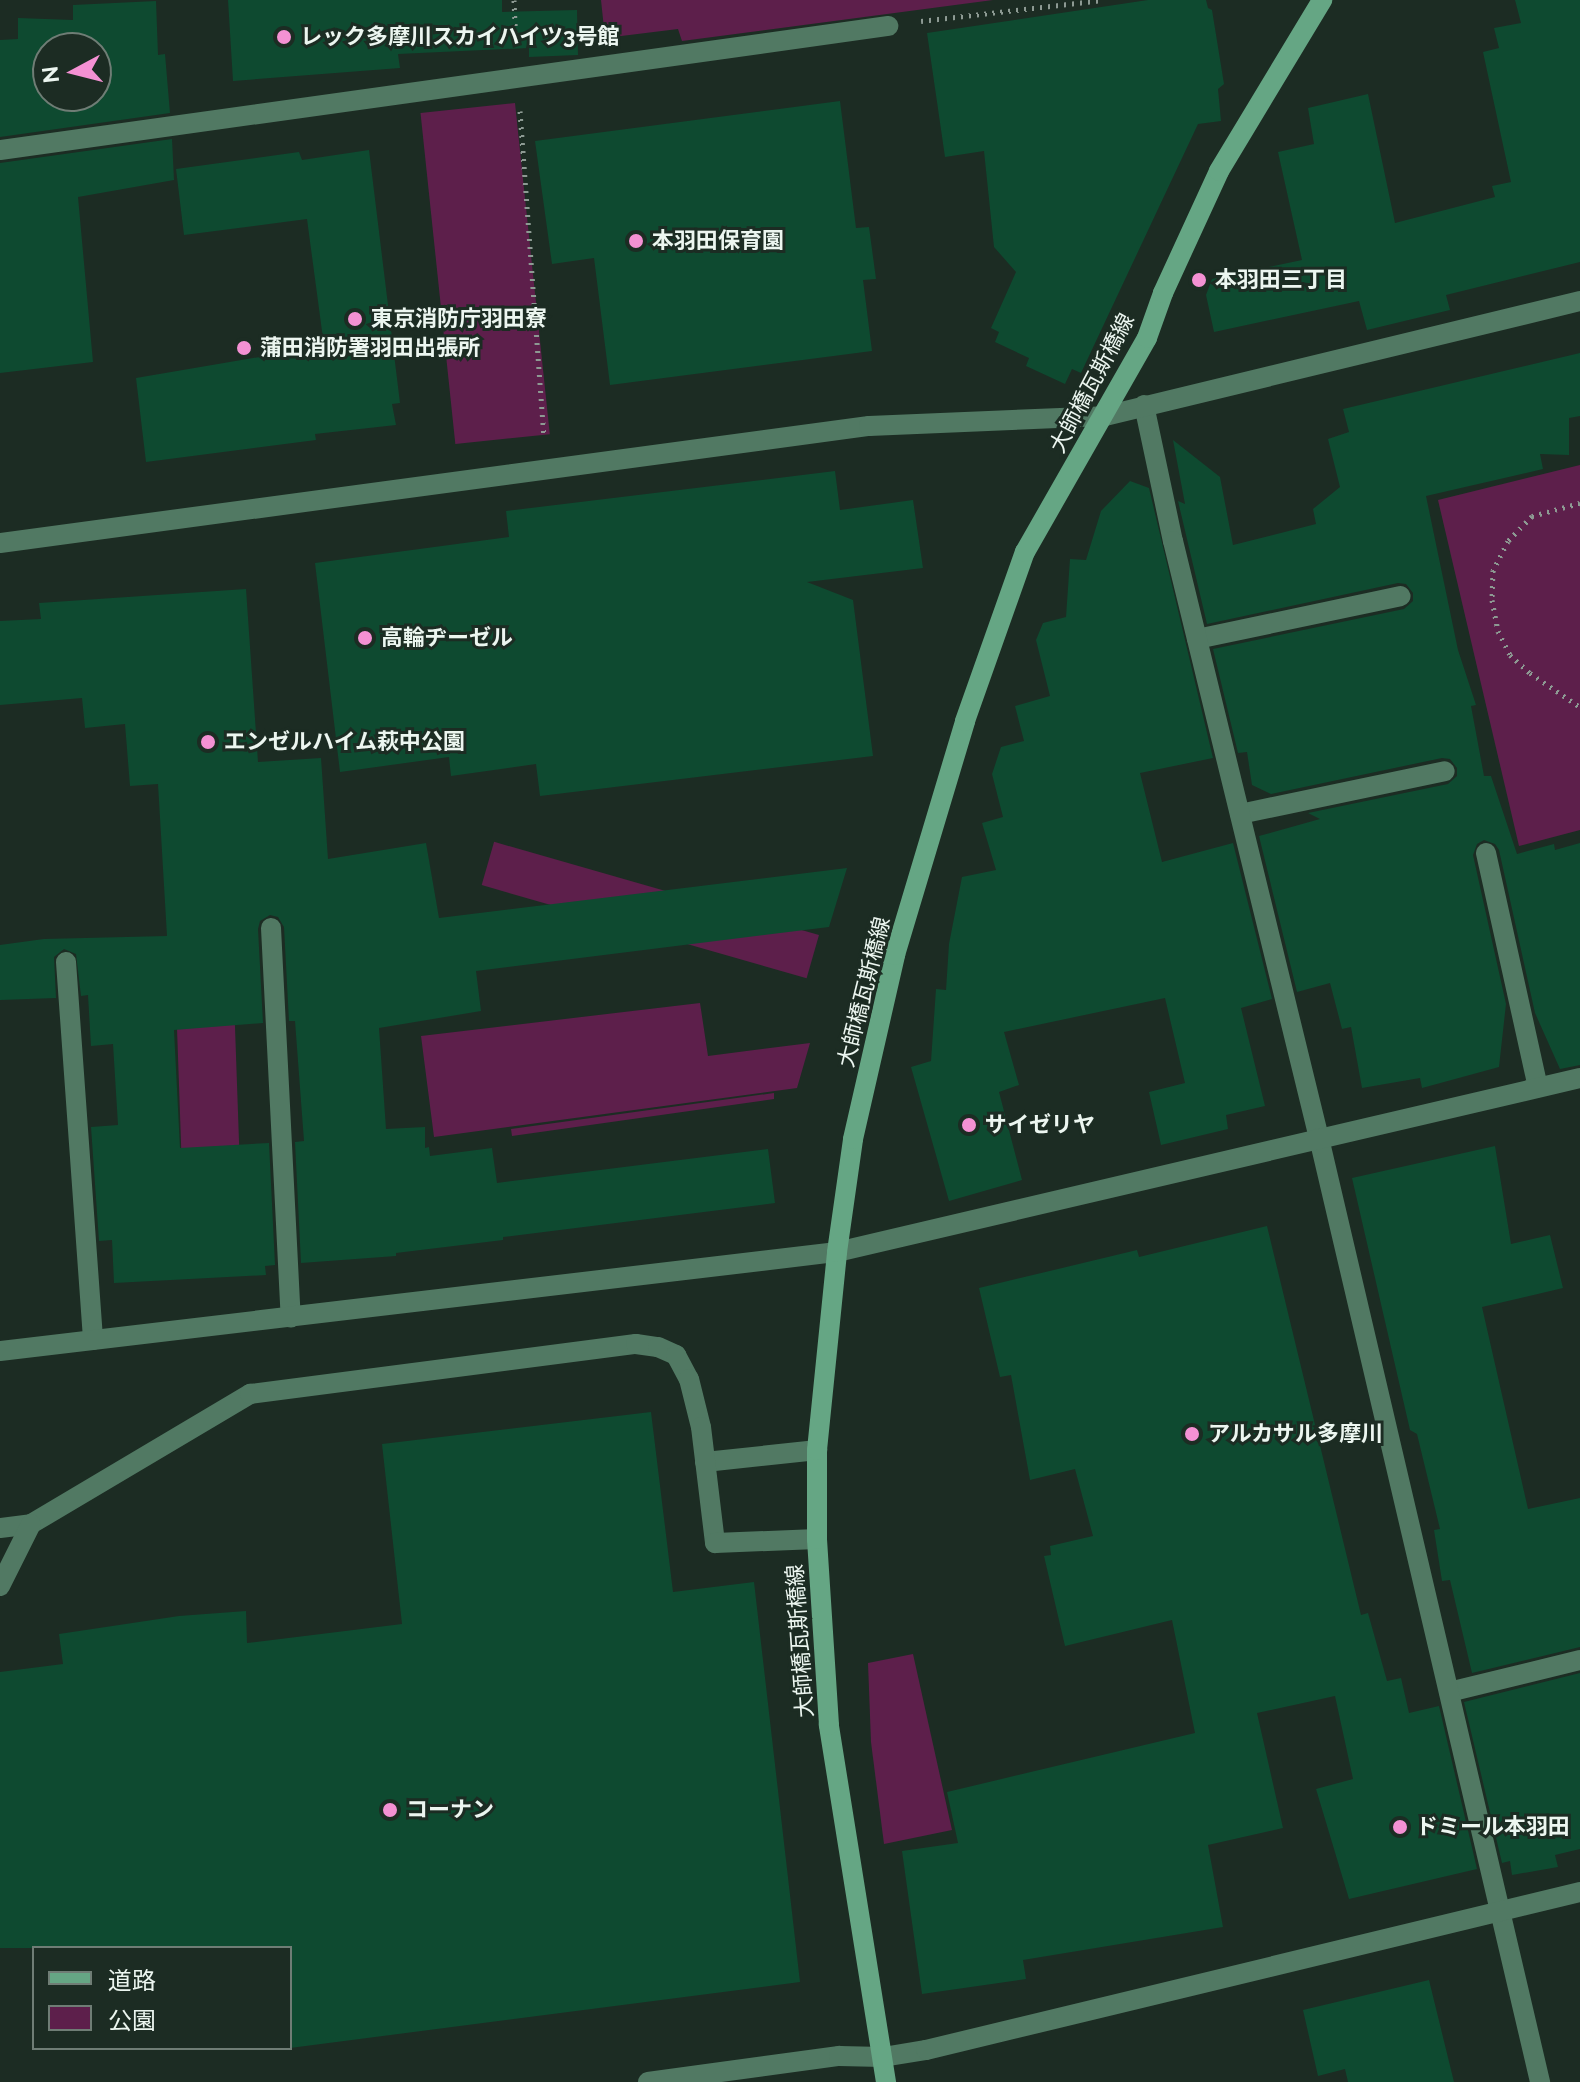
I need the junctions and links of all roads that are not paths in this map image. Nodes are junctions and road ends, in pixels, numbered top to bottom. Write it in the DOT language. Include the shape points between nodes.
graph roads {
  1 [pos="1322,0"];
  2 [pos="888,26"];
  3 [pos="0,150"];
  4 [pos="1580,301"];
  5 [pos="1144,405"];
  6 [pos="1105,416"];
  7 [pos="0,543"];
  8 [pos="1401,596"];
  9 [pos="1197,639"];
  10 [pos="1445,771"];
  11 [pos="1240,814"];
  12 [pos="1486,853"];
  13 [pos="271,928"];
  14 [pos="66,962"];
  15 [pos="1580,1078"];
  16 [pos="1538,1087"];
  17 [pos="1319,1138"];
  18 [pos="837,1252"];
  19 [pos="291,1317"];
  20 [pos="93,1340"];
  21 [pos="0,1351"];
  22 [pos="817,1450"];
  23 [pos="705,1462"];
  24 [pos="31,1524"];
  25 [pos="0,1528"];
  26 [pos="817,1539"];
  27 [pos="0,1586"];
  28 [pos="1580,1660"];
  29 [pos="1449,1692"];
  30 [pos="1580,1892"];
  31 [pos="1500,1911"];
  32 [pos="883,2057"];
  33 [pos="648,2082"];
  34 [pos="886,2082"];
  35 [pos="1540,2082"];
  1 -- 6 [label="street, 大師橋瓦斯橋線" via="1219,171 1147,338"];
  2 -- 3 [label="street"];
  4 -- 5 [label="street"];
  5 -- 6 [label="street"];
  5 -- 9 [label="street"];
  6 -- 7 [label="street" via="869,426"];
  6 -- 18 [label="street, 大師橋瓦斯橋線" via="1025,552 965,721 895,955 853,1139"];
  8 -- 9 [label="street"];
  9 -- 11 [label="street"];
  10 -- 11 [label="street"];
  11 -- 17 [label="street"];
  12 -- 16 [label="street"];
  13 -- 19 [label="street"];
  14 -- 20 [label="street"];
  15 -- 16 [label="street"];
  16 -- 17 [label="street"];
  17 -- 18 [label="street"];
  17 -- 29 [label="street"];
  18 -- 19 [label="street"];
  18 -- 22 [label="street, 大師橋瓦斯橋線"];
  19 -- 20 [label="street"];
  20 -- 21 [label="street"];
  22 -- 23 [label="street"];
  22 -- 26 [label="street, 大師橋瓦斯橋線"];
  23 -- 24 [label="street" via="699,1414 676,1355 636,1344 250,1394"];
  23 -- 26 [label="street" via="715,1543"];
  24 -- 25 [label="street"];
  24 -- 27 [label="street"];
  26 -- 32 [label="street, 大師橋瓦斯橋線" via="829,1725"];
  28 -- 29 [label="street"];
  29 -- 31 [label="street"];
  30 -- 31 [label="street"];
  31 -- 32 [label="street"];
  31 -- 35 [label="street"];
  32 -- 33 [label="street" via="839,2056"];
  32 -- 34 [label="street, 大師橋瓦斯橋線"];
}
